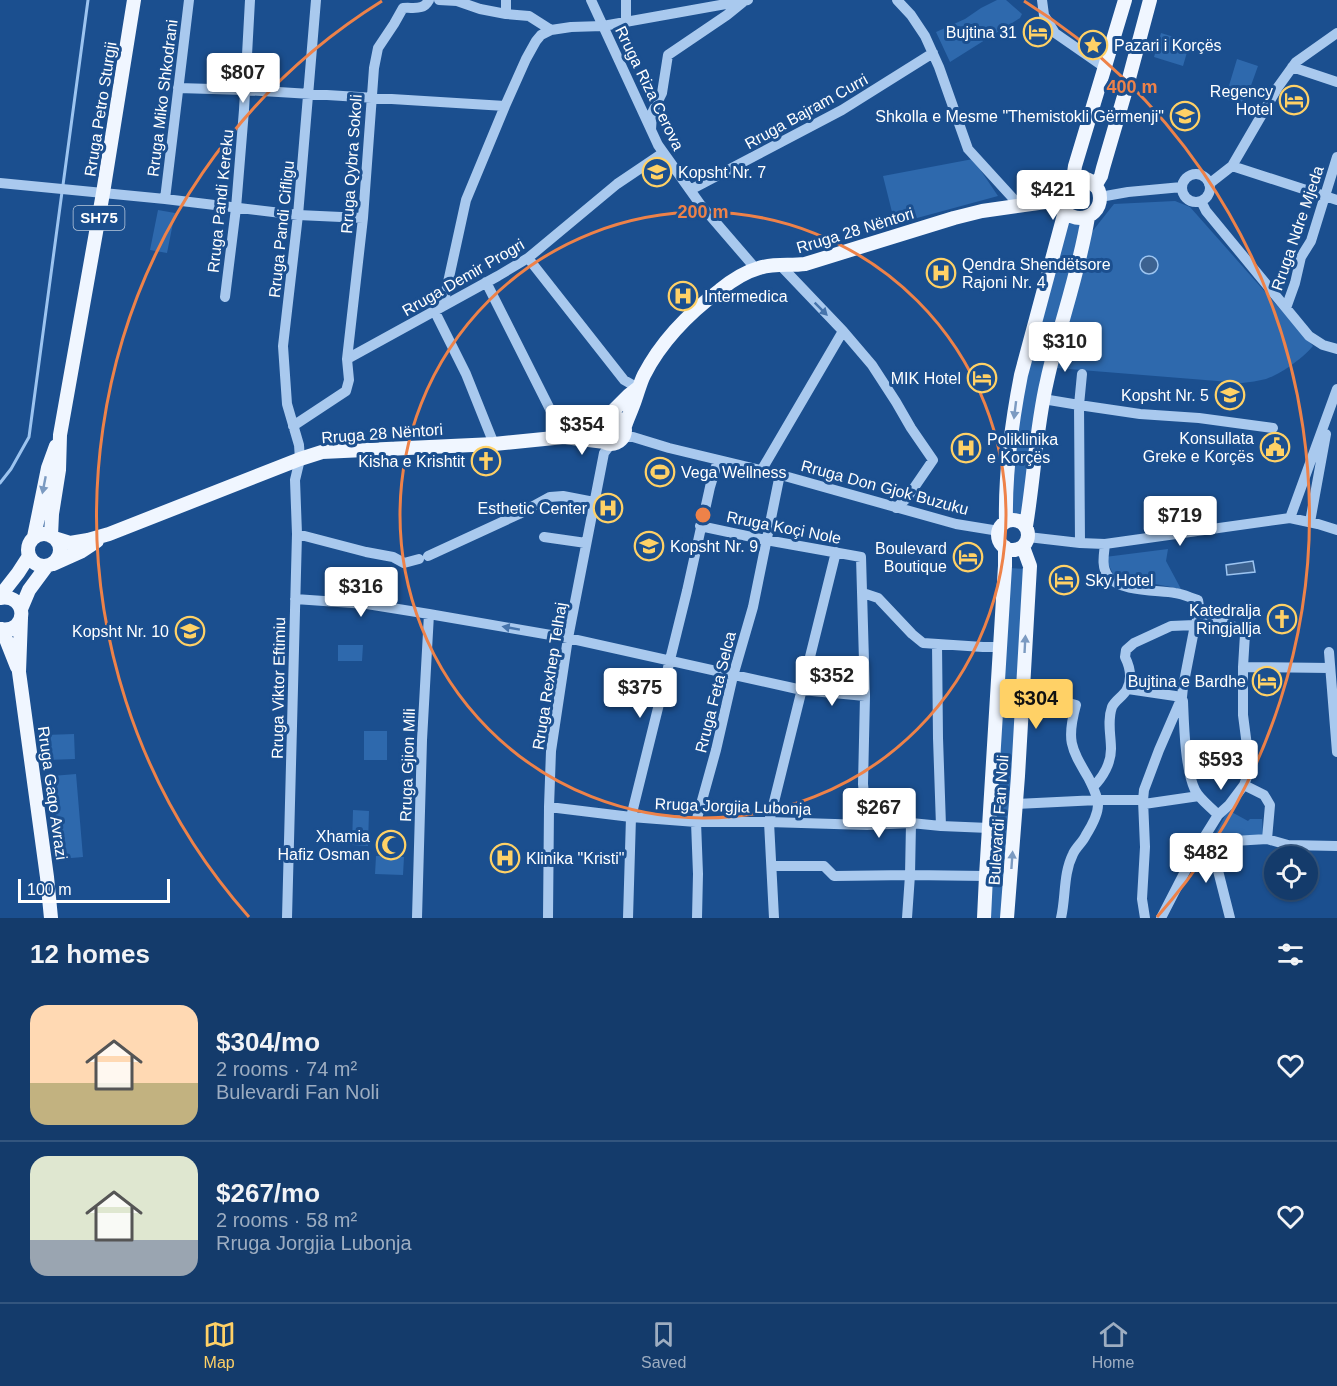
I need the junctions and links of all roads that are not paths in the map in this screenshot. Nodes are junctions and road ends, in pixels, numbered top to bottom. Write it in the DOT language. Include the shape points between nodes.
graph roads {
  1 [pos="134,0"];
  2 [pos="189,0"];
  3 [pos="250,0"];
  4 [pos="316,0"];
  5 [pos="429,0"];
  6 [pos="439,0"];
  7 [pos="506,0"];
  8 [pos="591,0"];
  9 [pos="626,0"];
  10 [pos="897,0"];
  11 [pos="1042,0"];
  12 [pos="1125,0"];
  13 [pos="1150,0"];
  14 [pos="745,1"];
  15 [pos="506,14"];
  16 [pos="626,21"];
  17 [pos="603,26"];
  18 [pos="551,30"];
  19 [pos="1337,33"];
  20 [pos="933,53"];
  21 [pos="1104,67"];
  22 [pos="1292,67"];
  23 [pos="1337,82"];
  24 [pos="178,88"];
  25 [pos="246,90"];
  26 [pos="309,94"];
  27 [pos="371,97"];
  28 [pos="505,106"];
  29 [pos="651,131"];
  30 [pos="663,153"];
  31 [pos="1337,157"];
  32 [pos="1232,166"];
  33 [pos="1073,180"];
  34 [pos="0,183"];
  35 [pos="1209,184"];
  36 [pos="1182,187"];
  37 [pos="690,190"];
  38 [pos="1098,191"];
  39 [pos="103,193"];
  40 [pos="1325,195"];
  41 [pos="165,199"];
  42 [pos="1337,200"];
  43 [pos="1201,201"];
  44 [pos="1063,205"];
  45 [pos="1020,206"];
  46 [pos="236,207"];
  47 [pos="297,215"];
  48 [pos="1088,217"];
  49 [pos="363,218"];
  50 [pos="528,258"];
  51 [pos="781,266"];
  52 [pos="756,268"];
  53 [pos="486,282"];
  54 [pos="225,297"];
  55 [pos="439,308"];
  56 [pos="1286,308"];
  57 [pos="843,331"];
  58 [pos="1337,349"];
  59 [pos="347,359"];
  60 [pos="1082,374"];
  61 [pos="638,388"];
  62 [pos="1337,389"];
  63 [pos="1043,399"];
  64 [pos="1079,405"];
  65 [pos="1334,406"];
  66 [pos="604,419"];
  67 [pos="293,426"];
  68 [pos="1273,428"];
  69 [pos="60,435"];
  70 [pos="564,437"];
  71 [pos="616,437"];
  72 [pos="495,444"];
  73 [pos="300,459"];
  74 [pos="718,460"];
  75 [pos="761,471"];
  76 [pos="781,475"];
  77 [pos="594,502"];
  78 [pos="897,508"];
  79 [pos="1290,518"];
  80 [pos="1310,522"];
  81 [pos="700,526"];
  82 [pos="1002,526"];
  83 [pos="1337,530"];
  84 [pos="109,534"];
  85 [pos="297,534"];
  86 [pos="34,537"];
  87 [pos="52,537"];
  88 [pos="543,537"];
  89 [pos="1026,537"];
  90 [pos="766,540"];
  91 [pos="586,543"];
  92 [pos="1080,543"];
  93 [pos="1104,544"];
  94 [pos="1005,547"];
  95 [pos="836,552"];
  96 [pos="29,556"];
  97 [pos="47,566"];
  98 [pos="862,593"];
  99 [pos="0,597"];
  100 [pos="295,599"];
  101 [pos="1200,613"];
  102 [pos="21,614"];
  103 [pos="429,614"];
  104 [pos="1195,625"];
  105 [pos="1,629"];
  106 [pos="568,638"];
  107 [pos="937,644"];
  108 [pos="1000,647"];
  109 [pos="1329,652"];
  110 [pos="669,660"];
  111 [pos="1243,667"];
  112 [pos="1330,668"];
  113 [pos="19,672"];
  114 [pos="733,676"];
  115 [pos="1128,689"];
  116 [pos="802,690"];
  117 [pos="865,696"];
  118 [pos="1182,698"];
  119 [pos="1035,699"];
  120 [pos="1337,752"];
  121 [pos="1244,785"];
  122 [pos="1093,787"];
  123 [pos="1199,796"];
  124 [pos="1098,800"];
  125 [pos="1143,802"];
  126 [pos="1016,804"];
  127 [pos="549,807"];
  128 [pos="1218,815"];
  129 [pos="631,817"];
  130 [pos="696,822"];
  131 [pos="769,822"];
  132 [pos="911,823"];
  133 [pos="867,825"];
  134 [pos="941,826"];
  135 [pos="989,828"];
  136 [pos="1337,837"];
  137 [pos="1268,840"];
  138 [pos="1205,843"];
  139 [pos="1337,846"];
  140 [pos="772,866"];
  141 [pos="910,874"];
  142 [pos="986,876"];
  143 [pos="51,918"];
  144 [pos="287,918"];
  145 [pos="417,918"];
  146 [pos="548,918"];
  147 [pos="628,918"];
  148 [pos="697,918"];
  149 [pos="774,918"];
  150 [pos="907,918"];
  151 [pos="984,918"];
  152 [pos="1007,918"];
  153 [pos="1061,918"];
  154 [pos="1145,918"];
  155 [pos="1161,918"];
  156 [pos="1230,918"];
  1 -- 39 [label="main road, Rruga Petro Sturgji / SH75"];
  2 -- 24 [label="street, Rruga Miko Shkodrani"];
  3 -- 25 [label="street, Rruga Pandi Kereku"];
  4 -- 26 [label="street, Rruga Pandi Cifligu"];
  5 -- 27 [label="street, Rruga Qybra Sokoli" via="420,9 403,8 378,48"];
  6 -- 15 [label="street"];
  7 -- 15 [label="street"];
  8 -- 17 [label="street, Rruga Riza Cerova"];
  9 -- 16 [label="street"];
  10 -- 20 [label="street" via="911,15"];
  11 -- 21 [label="street" via="1044,15 1055,33"];
  12 -- 21 [label="main road"];
  13 -- 38 [label="main road"];
  14 -- 16 [label="street"];
  14 -- 29 [label="street" via="668,55 662,93 652,112"];
  15 -- 18 [label="street" via="530,16"];
  16 -- 17 [label="street"];
  17 -- 18 [label="street"];
  17 -- 29 [label="street, Rruga Riza Cerova"];
  18 -- 28 [label="street" via="536,41"];
  19 -- 22 [label="street"];
  20 -- 37 [label="street, Rruga Bajram Curri" via="842,110"];
  20 -- 45 [label="street" via="968,149"];
  21 -- 33 [label="main road"];
  22 -- 23 [label="street"];
  22 -- 32 [label="street"];
  24 -- 25 [label="street"];
  24 -- 41 [label="street, Rruga Miko Shkodrani"];
  25 -- 26 [label="street"];
  25 -- 46 [label="street, Rruga Pandi Kereku"];
  26 -- 27 [label="street"];
  26 -- 47 [label="street, Rruga Pandi Cifligu"];
  27 -- 28 [label="street"];
  27 -- 49 [label="street, Rruga Qybra Sokoli"];
  28 -- 55 [label="street" via="466,200"];
  29 -- 30 [label="street, Rruga Riza Cerova"];
  30 -- 37 [label="street, Rruga Riza Cerova"];
  30 -- 50 [label="street, Rruga Demir Progri" via="617,184"];
  31 -- 40 [label="street, Rruga Ndre Mjeda"];
  32 -- 35 [label="street"];
  32 -- 40 [label="street"];
  33 -- 38 [label="main road" via="1085,179"];
  33 -- 44 [label="main road" via="1064,188"];
  34 -- 39 [label="street"];
  35 -- 36 [label="street" via="1203,177 1193,175"];
  35 -- 43 [label="street" via="1208,195"];
  36 -- 38 [label="street"];
  36 -- 43 [label="street" via="1188,199"];
  37 -- 52 [label="street, Rruga Riza Cerova"];
  38 -- 48 [label="main road" via="1097,209"];
  39 -- 41 [label="street"];
  39 -- 69 [label="main road, Rruga Petro Sturgji / SH75"];
  40 -- 42 [label="street"];
  40 -- 56 [label="street, Rruga Ndre Mjeda"];
  41 -- 46 [label="street"];
  43 -- 56 [label="street"];
  44 -- 45 [label="main road, Rruga 28 Nëntori / SH75"];
  44 -- 48 [label="main road" via="1076,218"];
  44 -- 82 [label="main road, one-way" via="1016,401"];
  45 -- 51 [label="main road, Rruga 28 Nëntori / SH75" via="954,218 805,264"];
  46 -- 47 [label="street"];
  46 -- 54 [label="street, Rruga Pandi Kereku"];
  47 -- 49 [label="street"];
  47 -- 67 [label="street, Rruga Pandi Cifligu" via="283,346 287,404"];
  48 -- 63 [label="main road, Bulevardi Fan Noli"];
  49 -- 59 [label="street, Rruga Qybra Sokoli"];
  50 -- 53 [label="street, Rruga Demir Progri"];
  50 -- 61 [label="street" via="624,381"];
  51 -- 52 [label="main road, Rruga 28 Nëntori / SH75"];
  51 -- 57 [label="street, one-way"];
  52 -- 61 [label="main road, Rruga 28 Nëntori / SH75" via="730,282 674,330"];
  53 -- 55 [label="street, Rruga Demir Progri"];
  53 -- 70 [label="street"];
  55 -- 59 [label="street, Rruga Demir Progri"];
  55 -- 72 [label="street"];
  56 -- 58 [label="street" via="1309,336"];
  57 -- 75 [label="street"];
  57 -- 78 [label="street" via="872,365 933,460"];
  59 -- 67 [label="street" via="346,391"];
  60 -- 64 [label="street"];
  61 -- 66 [label="main road, Rruga 28 Nëntori / SH75"];
  61 -- 71 [label="main road, Rruga 28 Nëntori / SH75"];
  62 -- 65 [label="street"];
  63 -- 64 [label="street"];
  63 -- 89 [label="main road, Bulevardi Fan Noli"];
  64 -- 68 [label="street"];
  64 -- 92 [label="street"];
  65 -- 79 [label="street"];
  65 -- 80 [label="street"];
  66 -- 70 [label="main road, Rruga 28 Nëntori / SH75"];
  66 -- 71 [label="main road" via="615,416 621,420"];
  66 -- 71 [label="main road" via="597,429 599,437"];
  67 -- 73 [label="street, Rruga Pandi Cifligu"];
  69 -- 86 [label="main road, Rruga Petro Sturgji / SH75, one-way" via="48,468"];
  69 -- 87 [label="main road, Rruga Petro Sturgji / SH75"];
  70 -- 71 [label="main road, Rruga 28 Nëntori / SH75"];
  70 -- 72 [label="main road, Rruga 28 Nëntori / SH75"];
  71 -- 74 [label="street, Rruga Don Gjok Buzuku"];
  71 -- 77 [label="street, Rruga Rexhep Telhaj" via="604,453"];
  72 -- 73 [label="main road, Rruga 28 Nëntori / SH75" via="322,452"];
  73 -- 84 [label="main road, Rruga 28 Nëntori / SH75"];
  73 -- 85 [label="street, Rruga Viktor Eftimiu" via="295,480"];
  74 -- 75 [label="street, Rruga Don Gjok Buzuku"];
  74 -- 81 [label="street"];
  75 -- 76 [label="street, Rruga Don Gjok Buzuku"];
  76 -- 78 [label="street, Rruga Don Gjok Buzuku"];
  76 -- 90 [label="street, Rruga Feta Selca"];
  77 -- 85 [label="street" via="550,497 424,558 404,562"];
  77 -- 91 [label="street, Rruga Rexhep Telhaj"];
  78 -- 82 [label="street, Rruga Don Gjok Buzuku" via="956,524"];
  79 -- 80 [label="street"];
  79 -- 93 [label="street"];
  80 -- 83 [label="street"];
  81 -- 90 [label="street, Rruga Koçi Nole"];
  81 -- 110 [label="street"];
  82 -- 89 [label="main road" via="1016,520"];
  82 -- 94 [label="main road" via="999,538"];
  84 -- 87 [label="main road, Rruga 28 Nëntori / SH75" via="70,543"];
  84 -- 97 [label="main road, Rruga 28 Nëntori / SH75"];
  85 -- 100 [label="street, Rruga Viktor Eftimiu"];
  86 -- 87 [label="main road, SH75"];
  86 -- 96 [label="main road, SH75" via="28,546"];
  87 -- 97 [label="main road, SH75" via="60,546 60,553"];
  88 -- 91 [label="street"];
  89 -- 92 [label="street"];
  89 -- 94 [label="main road" via="1016,550"];
  126 -- 89 [label="main road, Bulevardi Fan Noli, one-way" via="1030,566"];
  90 -- 95 [label="street, Rruga Koçi Nole"];
  90 -- 114 [label="street, Rruga Feta Selca" via="753,607"];
  91 -- 106 [label="street, Rruga Rexhep Telhaj"];
  92 -- 93 [label="street"];
  93 -- 101 [label="street" via="1103,563 1107,575 1116,583 1198,600"];
  94 -- 108 [label="main road, Bulevardi Fan Noli"];
  95 -- 98 [label="street, Rruga Koçi Nole" via="861,557"];
  95 -- 116 [label="street"];
  96 -- 97 [label="main road" via="35,564"];
  96 -- 99 [label="main road, SH75"];
  97 -- 102 [label="main road, SH75" via="29,590"];
  98 -- 107 [label="street" via="878,598 923,643"];
  98 -- 117 [label="street"];
  99 -- 102 [label="main road, SH75" via="12,598"];
  100 -- 103 [label="street"];
  100 -- 144 [label="street, Rruga Viktor Eftimiu"];
  101 -- 104 [label="street"];
  101 -- 111 [label="street" via="1242,630"];
  102 -- 105 [label="main road" via="18,624"];
  102 -- 113 [label="main road, Rruga Gaqo Avrazi"];
  106 -- 103 [label="street, one-way"];
  103 -- 145 [label="street, Rruga Gjion Mili"];
  104 -- 115 [label="street" via="1171,626 1126,650"];
  104 -- 118 [label="street"];
  105 -- 113 [label="main road, Rruga Gaqo Avrazi"];
  106 -- 110 [label="street"];
  106 -- 127 [label="street, Rruga Rexhep Telhaj" via="551,751"];
  107 -- 108 [label="street"];
  107 -- 134 [label="street"];
  108 -- 135 [label="main road, Bulevardi Fan Noli"];
  109 -- 112 [label="street"];
  110 -- 114 [label="street"];
  110 -- 129 [label="street"];
  111 -- 112 [label="street"];
  111 -- 121 [label="street" via="1243,715 1250,769"];
  112 -- 120 [label="street"];
  113 -- 143 [label="main road, Rruga Gaqo Avrazi"];
  114 -- 116 [label="street"];
  114 -- 130 [label="street, Rruga Feta Selca"];
  115 -- 118 [label="street"];
  115 -- 122 [label="street" via="1113,706 1109,762"];
  116 -- 117 [label="street"];
  116 -- 131 [label="street"];
  117 -- 133 [label="street" via="863,784"];
  118 -- 123 [label="street" via="1189,769"];
  118 -- 125 [label="street" via="1144,790"];
  119 -- 122 [label="street" via="1051,698 1076,705 1070,727 1071,743"];
  121 -- 128 [label="street"];
  121 -- 137 [label="street" via="1264,795 1270,805"];
  122 -- 124 [label="street"];
  123 -- 125 [label="street"];
  123 -- 128 [label="street"];
  124 -- 125 [label="street"];
  124 -- 126 [label="street"];
  124 -- 153 [label="street" via="1090,828 1072,854"];
  125 -- 154 [label="street"];
  152 -- 126 [label="main road, Bulevardi Fan Noli, one-way"];
  127 -- 129 [label="street, Rruga Jorgjia Lubonja"];
  127 -- 146 [label="street, Rruga Rexhep Telhaj"];
  128 -- 138 [label="street"];
  129 -- 130 [label="street, Rruga Jorgjia Lubonja"];
  129 -- 147 [label="street"];
  130 -- 131 [label="street, Rruga Jorgjia Lubonja"];
  130 -- 148 [label="street, Rruga Feta Selca"];
  131 -- 133 [label="street, Rruga Jorgjia Lubonja"];
  131 -- 140 [label="street"];
  132 -- 133 [label="street, Rruga Jorgjia Lubonja"];
  132 -- 134 [label="street, Rruga Jorgjia Lubonja"];
  132 -- 141 [label="street"];
  134 -- 135 [label="street, Rruga Jorgjia Lubonja"];
  135 -- 142 [label="main road, Bulevardi Fan Noli"];
  136 -- 139 [label="street"];
  137 -- 138 [label="street"];
  137 -- 139 [label="street" via="1288,845"];
  138 -- 155 [label="street"];
  138 -- 156 [label="street"];
  140 -- 141 [label="street" via="824,866 834,876"];
  140 -- 149 [label="street"];
  141 -- 142 [label="street"];
  141 -- 150 [label="street"];
  142 -- 151 [label="main road, Bulevardi Fan Noli"];
}
